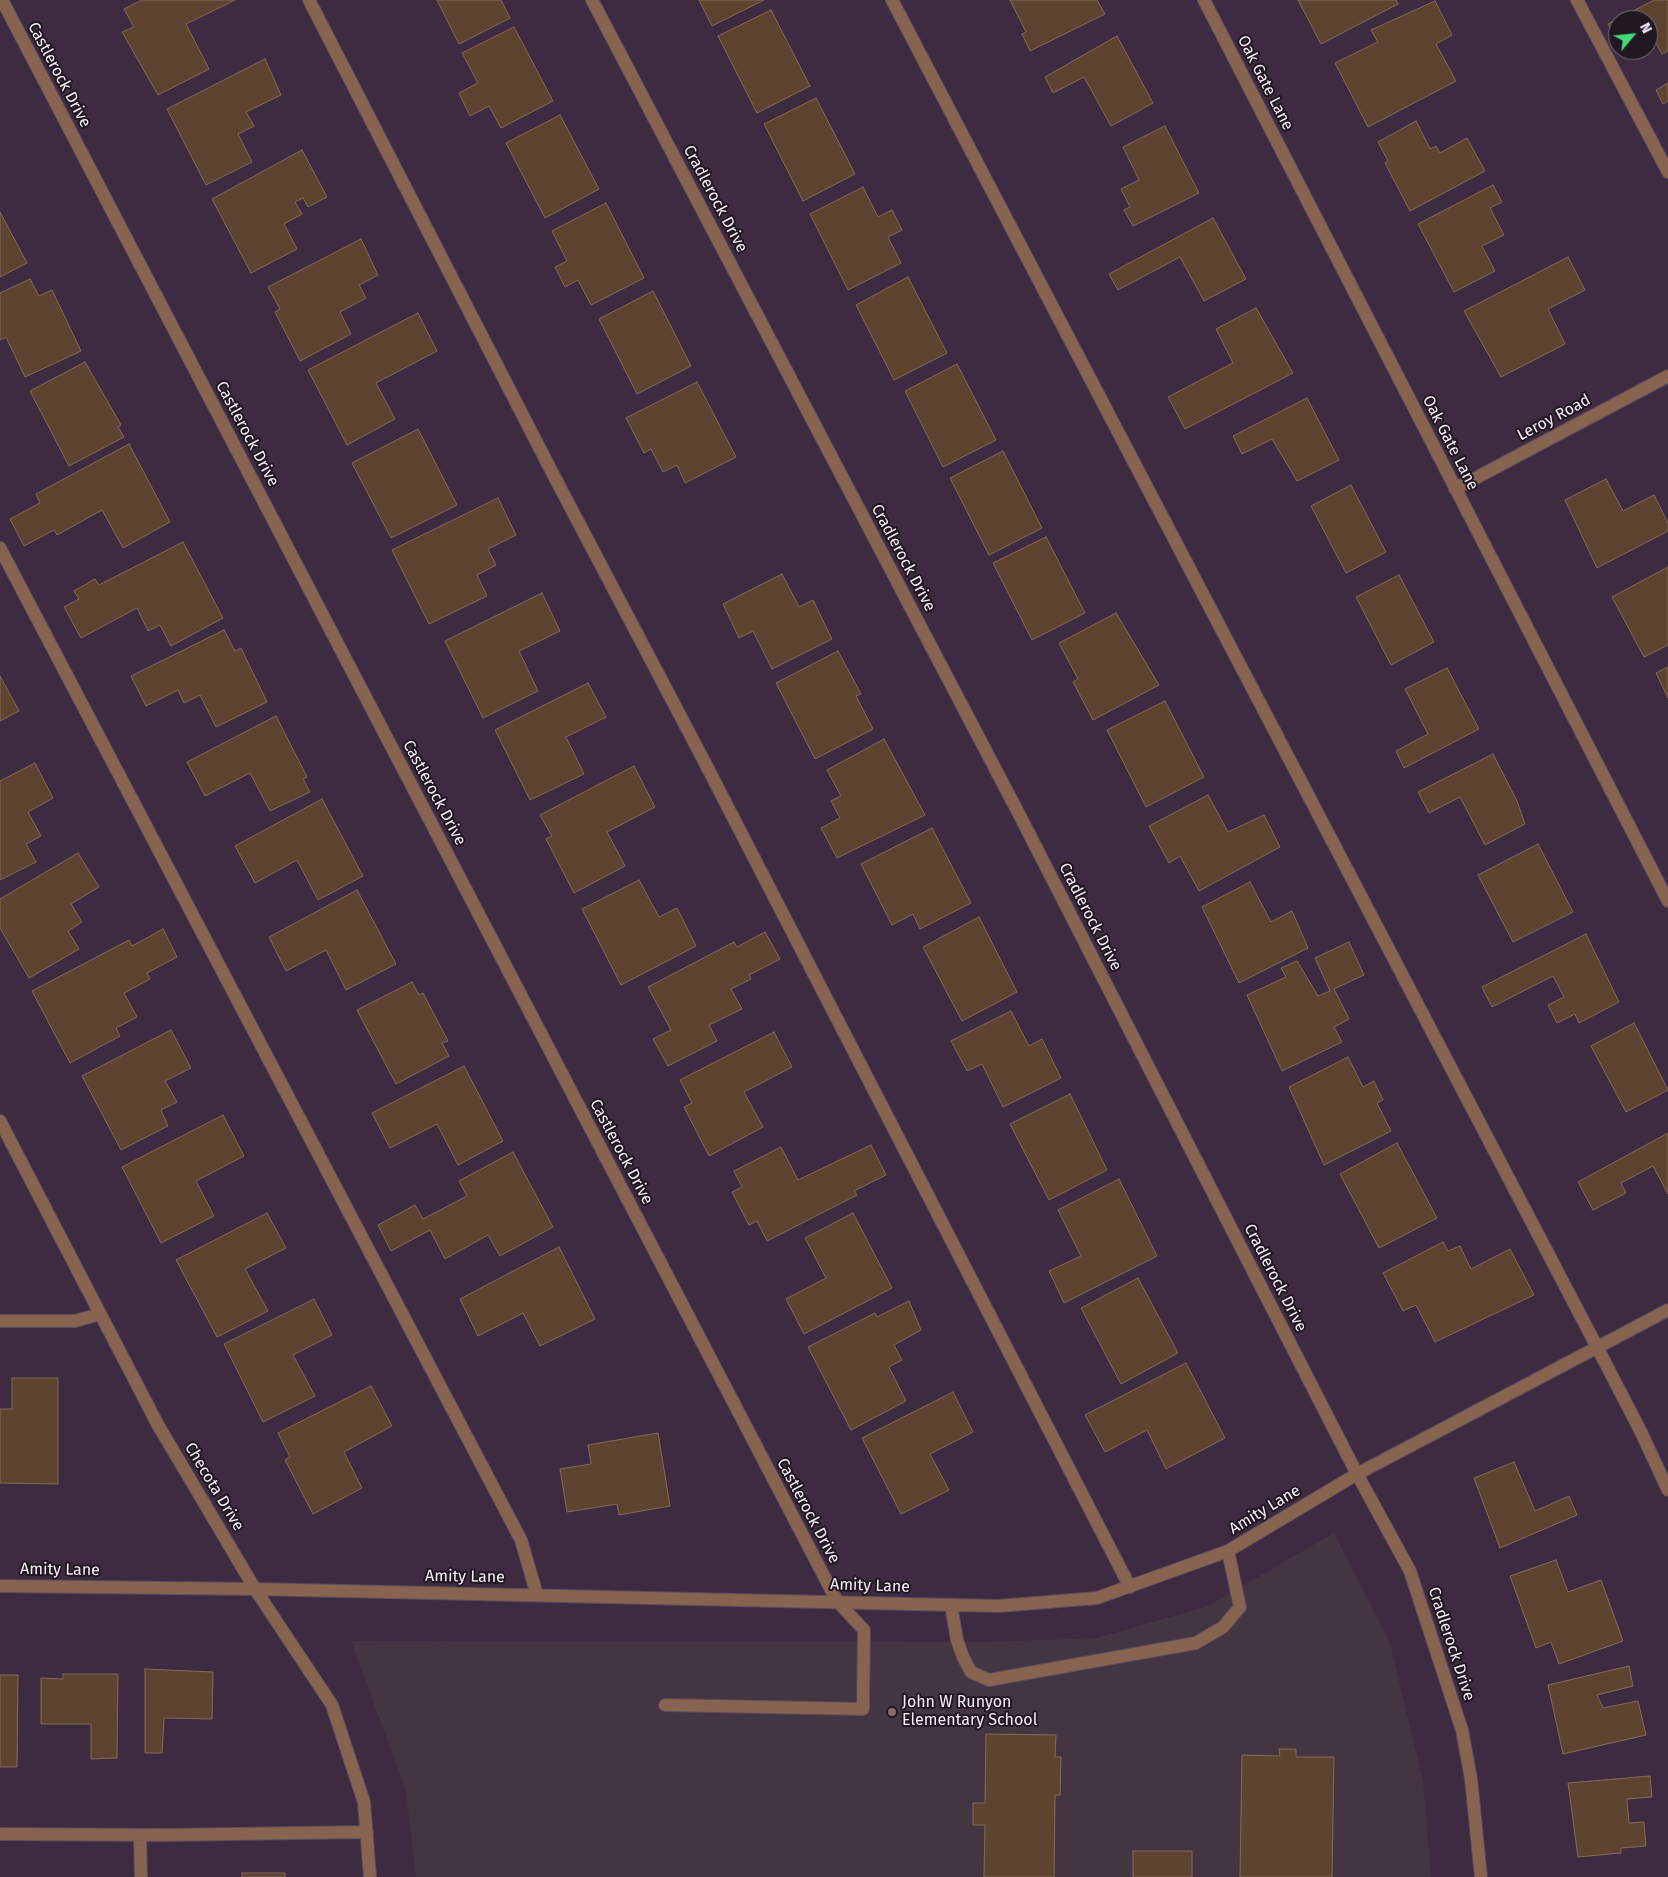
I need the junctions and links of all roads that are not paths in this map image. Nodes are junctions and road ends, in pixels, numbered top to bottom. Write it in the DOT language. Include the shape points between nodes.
graph roads {
  1 [pos="2,0"];
  2 [pos="308,0"];
  3 [pos="592,0"];
  4 [pos="892,0"];
  5 [pos="1204,0"];
  6 [pos="1577,0"];
  7 [pos="1668,172"];
  8 [pos="1668,376"];
  9 [pos="1455,489"];
  10 [pos="0,548"];
  11 [pos="1668,901"];
  12 [pos="0,1121"];
  13 [pos="1668,1310"];
  14 [pos="100,1314"];
  15 [pos="0,1321"];
  16 [pos="1597,1347"];
  17 [pos="1357,1474"];
  18 [pos="1668,1490"];
  19 [pos="1228,1551"];
  20 [pos="0,1586"];
  21 [pos="1130,1587"];
  22 [pos="255,1589"];
  23 [pos="537,1595"];
  24 [pos="837,1601"];
  25 [pos="951,1605"];
  26 [pos="665,1705"];
  27 [pos="367,1832"];
  28 [pos="0,1834"];
  29 [pos="140,1835"];
  30 [pos="141,1877"];
  31 [pos="370,1877"];
  32 [pos="1481,1877"];
  1 -- 24 [label="street, Castlerock Drive"];
  2 -- 21 [label="street"];
  3 -- 17 [label="street, Cradlerock Drive" via="1020,816"];
  4 -- 16 [label="street"];
  5 -- 9 [label="street, Oak Gate Lane"];
  6 -- 7 [label="street"];
  8 -- 9 [label="street, Leroy Road"];
  9 -- 11 [label="street, Oak Gate Lane"];
  10 -- 23 [label="street" via="521,1540"];
  12 -- 14 [label="street, Checota Drive"];
  13 -- 16 [label="street, Amity Lane"];
  14 -- 15 [label="street" via="75,1321"];
  14 -- 22 [label="street, Checota Drive" via="158,1424"];
  16 -- 17 [label="street, Amity Lane"];
  16 -- 18 [label="street" via="1642,1432"];
  17 -- 19 [label="street, Amity Lane"];
  17 -- 32 [label="street, Cradlerock Drive" via="1410,1571 1462,1730 1471,1779"];
  19 -- 21 [label="street, Amity Lane"];
  19 -- 25 [label="street" via="1240,1607 1223,1627 1196,1643 989,1680 971,1672 963,1658"];
  20 -- 22 [label="street, Amity Lane"];
  21 -- 25 [label="street, Amity Lane" via="1098,1598 998,1606"];
  22 -- 23 [label="street, Amity Lane"];
  22 -- 27 [label="street, Checota Drive" via="332,1705 364,1802"];
  23 -- 24 [label="street, Amity Lane"];
  24 -- 25 [label="street, Amity Lane"];
  24 -- 26 [label="street, Castlerock Drive" via="864,1630 863,1709"];
  27 -- 29 [label="street"];
  27 -- 31 [label="street, Checota Drive"];
  28 -- 29 [label="street"];
  29 -- 30 [label="street"];
}
